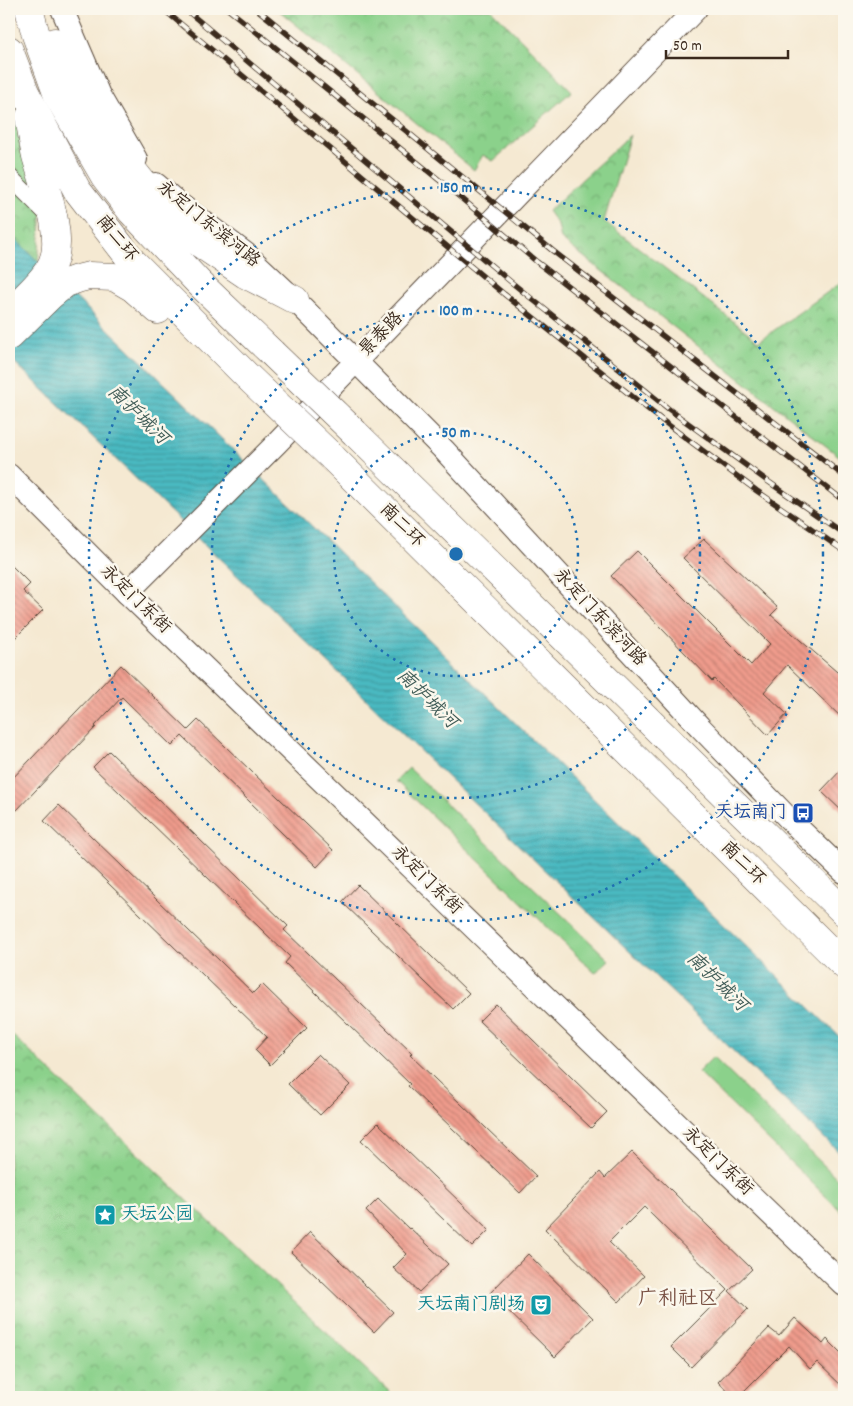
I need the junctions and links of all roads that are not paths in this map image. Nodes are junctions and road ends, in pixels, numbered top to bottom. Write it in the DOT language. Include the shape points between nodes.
graph roads {
  1 [pos="29,9"];
  2 [pos="39,9"];
  3 [pos="62,9"];
  4 [pos="696,9"];
  5 [pos="9,50"];
  6 [pos="25,92"];
  7 [pos="9,176"];
  8 [pos="55,232"];
  9 [pos="295,300"];
  10 [pos="9,313"];
  11 [pos="9,336"];
  12 [pos="356,362"];
  13 [pos="248,377"];
  14 [pos="9,475"];
  15 [pos="127,593"];
  16 [pos="844,872"];
  17 [pos="844,912"];
  18 [pos="844,965"];
  19 [pos="844,1285"];
  1 -- 17 [label="highway, 南二环, bridge" via="58,96 105,177 132,212 199,283"];
  2 -- 9 [label="highway" via="79,93 106,137 182,229 245,274"];
  3 -- 9 [label="street, 永定门东滨河路" via="99,95 144,171 158,187 245,253"];
  4 -- 12 [label="street, 景泰路"];
  5 -- 6 [label="highway, 南二环"];
  6 -- 8 [label="highway"];
  6 -- 13 [label="highway, 南二环" via="77,190 132,261"];
  7 -- 8 [label="street"];
  8 -- 10 [label="highway" via="52,263 40,282"];
  9 -- 12 [label="street, 永定门东滨河路"];
  11 -- 13 [label="highway" via="66,283 89,276 114,277 133,288"];
  12 -- 15 [label="street, 景泰路"];
  12 -- 16 [label="street, 永定门东滨河路" via="444,450 700,728"];
  13 -- 18 [label="highway, 南二环, bridge"];
  14 -- 15 [label="street, 永定门东街"];
  15 -- 19 [label="street, 永定门东街"];
}
